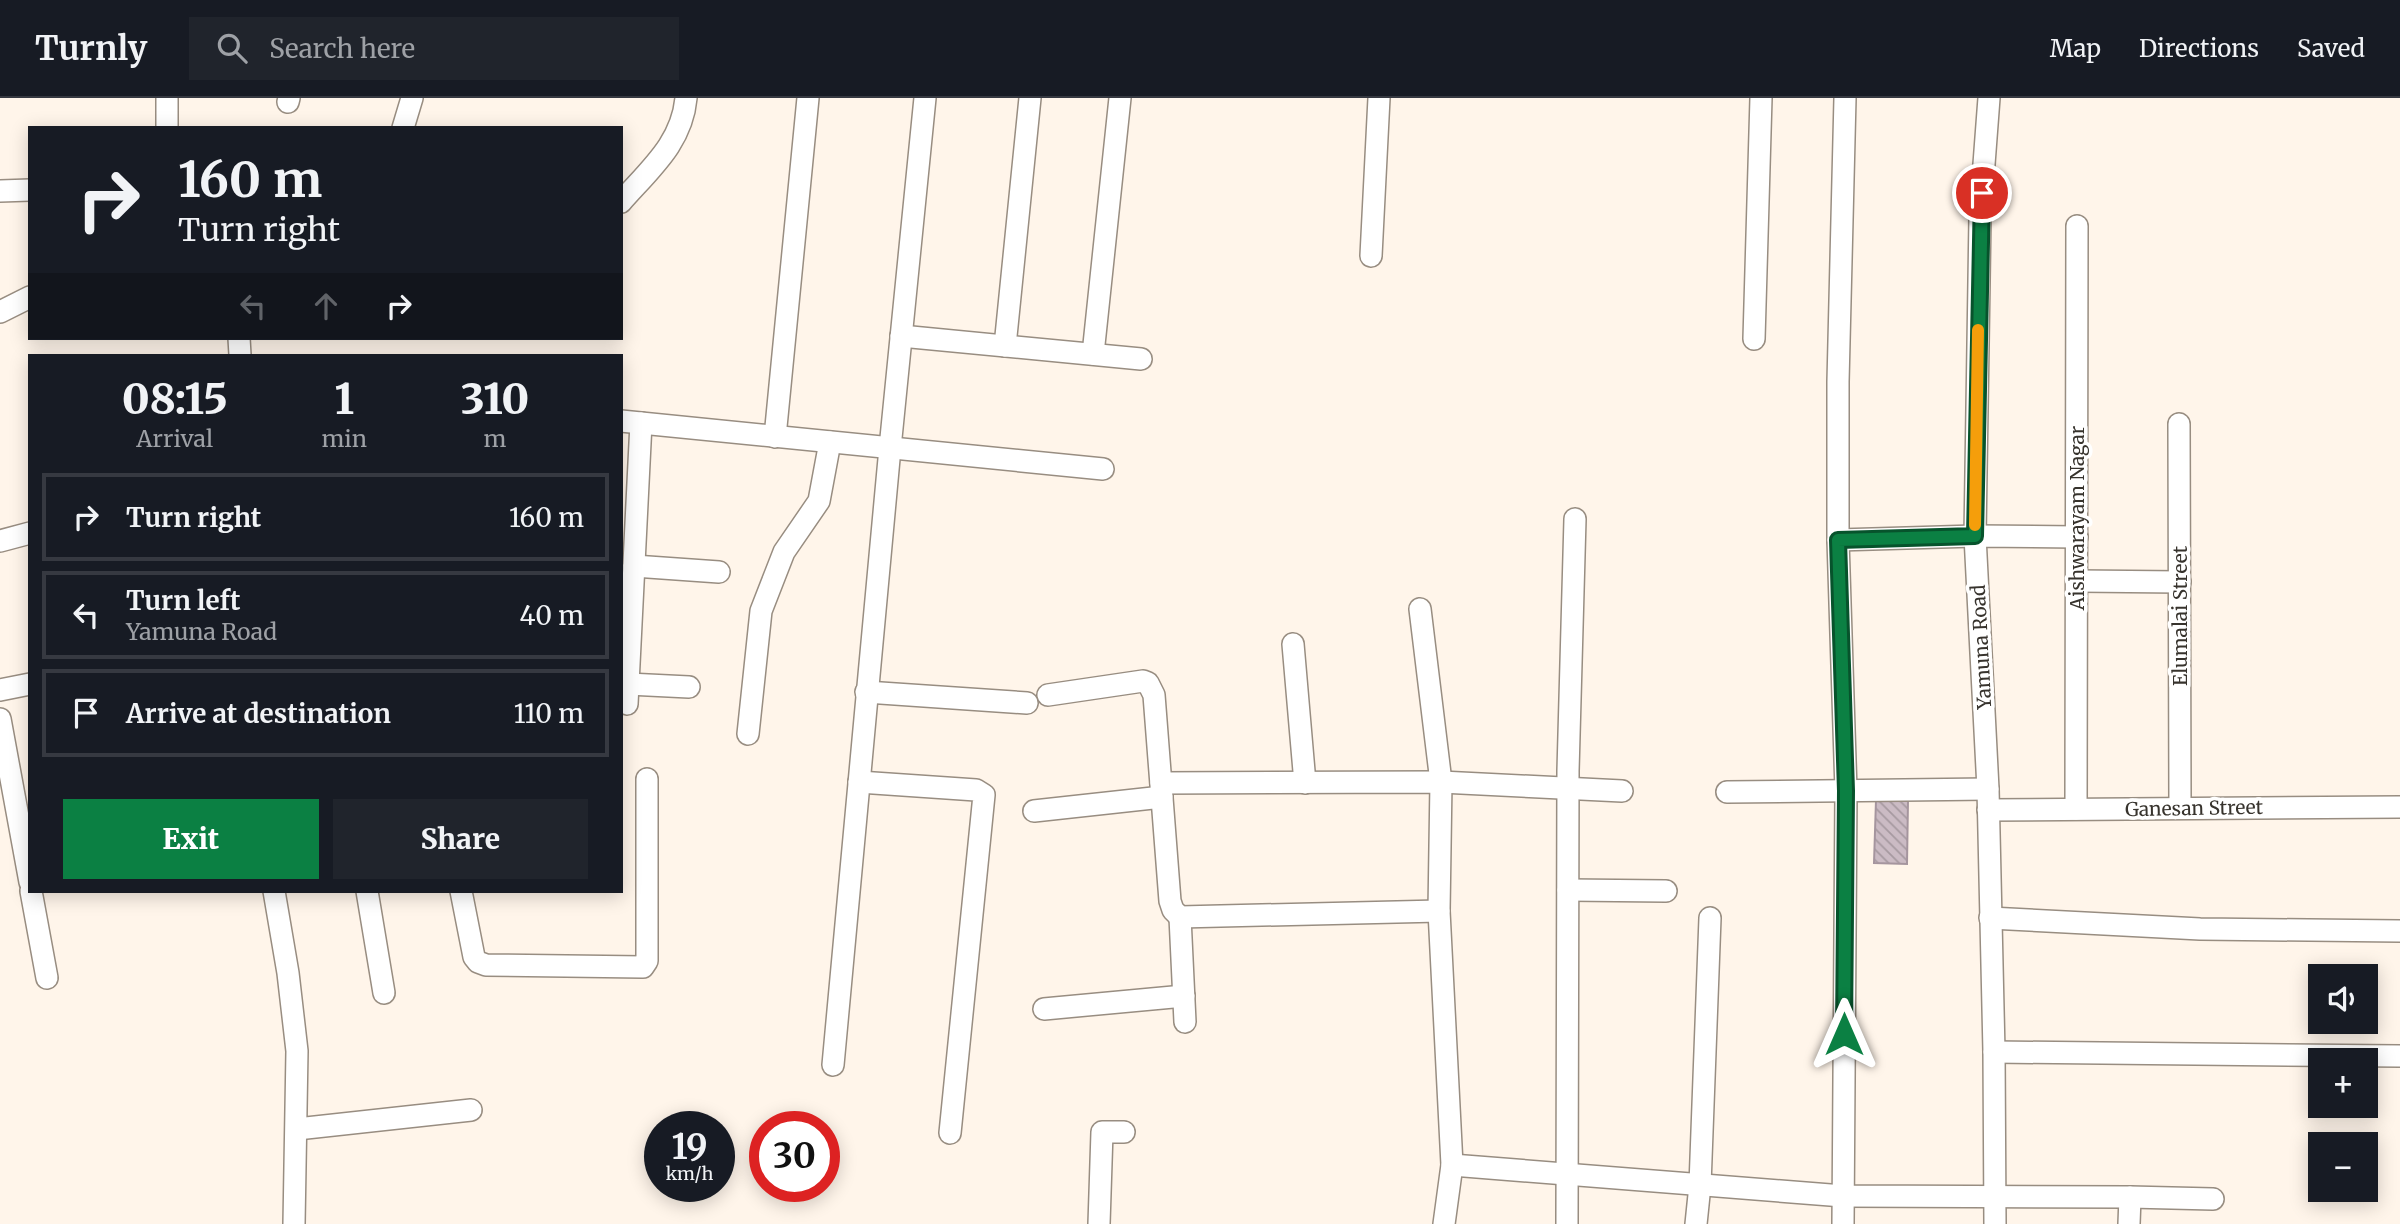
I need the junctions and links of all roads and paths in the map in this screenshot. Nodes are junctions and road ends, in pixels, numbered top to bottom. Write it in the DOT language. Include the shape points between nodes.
graph roads {
  1 [pos="167,98"];
  2 [pos="412,98"];
  3 [pos="686,98"];
  4 [pos="808,98"];
  5 [pos="925,98"];
  6 [pos="1030,98"];
  7 [pos="1120,98"];
  8 [pos="1379,98"];
  9 [pos="1761,98"];
  10 [pos="1845,98"];
  11 [pos="1989,98"];
  12 [pos="167,126"];
  13 [pos="404,126"];
  14 [pos="28,190"];
  15 [pos="0,191"];
  16 [pos="623,200"];
  17 [pos="2077,226"];
  18 [pos="1371,256"];
  19 [pos="28,298"];
  20 [pos="0,312"];
  21 [pos="901,336"];
  22 [pos="1754,339"];
  23 [pos="1005,346"];
  24 [pos="1093,354"];
  25 [pos="1141,359"];
  26 [pos="631,422"];
  27 [pos="2179,424"];
  28 [pos="775,436"];
  29 [pos="830,442"];
  30 [pos="890,448"];
  31 [pos="1103,469"];
  32 [pos="1574,519"];
  33 [pos="28,534"];
  34 [pos="1975,536"];
  35 [pos="2077,537"];
  36 [pos="1838,540"];
  37 [pos="0,541"];
  38 [pos="634,566"];
  39 [pos="719,572"];
  40 [pos="2078,581"];
  41 [pos="2180,582"];
  42 [pos="1420,609"];
  43 [pos="1293,643"];
  44 [pos="28,684"];
  45 [pos="689,687"];
  46 [pos="0,690"];
  47 [pos="866,692"];
  48 [pos="1048,695"];
  49 [pos="1027,703"];
  50 [pos="0,719"];
  51 [pos="748,734"];
  52 [pos="647,779"];
  53 [pos="859,782"];
  54 [pos="1441,782"];
  55 [pos="1305,783"];
  56 [pos="1568,789"];
  57 [pos="1162,790"];
  58 [pos="1622,791"];
  59 [pos="1846,791"];
  60 [pos="1727,792"];
  61 [pos="1988,799"];
  62 [pos="2180,807"];
  63 [pos="2400,807"];
  64 [pos="2076,809"];
  65 [pos="1034,811"];
  66 [pos="28,871"];
  67 [pos="1568,890"];
  68 [pos="1665,891"];
  69 [pos="31,893"];
  70 [pos="274,893"];
  71 [pos="367,893"];
  72 [pos="461,893"];
  73 [pos="1439,911"];
  74 [pos="1180,917"];
  75 [pos="1710,918"];
  76 [pos="1990,918"];
  77 [pos="2400,930"];
  78 [pos="47,978"];
  79 [pos="384,993"];
  80 [pos="1184,996"];
  81 [pos="1044,1010"];
  82 [pos="1185,1022"];
  83 [pos="1994,1052"];
  84 [pos="2400,1056"];
  85 [pos="832,1065"];
  86 [pos="471,1110"];
  87 [pos="297,1129"];
  88 [pos="1124,1132"];
  89 [pos="950,1133"];
  90 [pos="1452,1165"];
  91 [pos="1569,1176"];
  92 [pos="1700,1185"];
  93 [pos="1843,1196"];
  94 [pos="1996,1197"];
  95 [pos="2130,1197"];
  96 [pos="2213,1199"];
  97 [pos="294,1224"];
  98 [pos="1099,1224"];
  99 [pos="1444,1224"];
  100 [pos="1567,1224"];
  101 [pos="1696,1224"];
  102 [pos="1843,1224"];
  103 [pos="1995,1224"];
  104 [pos="2129,1224"];
  1 -- 12 [label="street"];
  2 -- 13 [label="street"];
  3 -- 16 [label="street" via="674,140"];
  4 -- 28 [label="street"];
  5 -- 21 [label="street"];
  6 -- 23 [label="street"];
  7 -- 24 [label="street"];
  8 -- 18 [label="street"];
  9 -- 22 [label="street"];
  10 -- 36 [label="street"];
  11 -- 34 [label="street, Yamuna Road" via="1980,217"];
  14 -- 15 [label="street"];
  17 -- 35 [label="street, Aishwarayam Nagar"];
  19 -- 20 [label="street"];
  21 -- 23 [label="street"];
  21 -- 30 [label="street"];
  23 -- 24 [label="street"];
  24 -- 25 [label="street"];
  26 -- 28 [label="street"];
  26 -- 38 [label="street"];
  27 -- 41 [label="street, Elumalai Street"];
  28 -- 29 [label="street"];
  29 -- 30 [label="street"];
  29 -- 51 [label="street" via="819,501 784,552 761,611"];
  30 -- 31 [label="street"];
  30 -- 47 [label="street"];
  32 -- 56 [label="street"];
  33 -- 37 [label="street"];
  34 -- 35 [label="street"];
  34 -- 36 [label="street"];
  34 -- 61 [label="street, Yamuna Road"];
  35 -- 40 [label="street, Aishwarayam Nagar"];
  36 -- 59 [label="street"];
  38 -- 39 [label="street"];
  38 -- 45 [label="street" via="627,694"];
  40 -- 41 [label="street"];
  40 -- 64 [label="street, Aishwarayam Nagar"];
  41 -- 62 [label="street, Elumalai Street"];
  42 -- 54 [label="street"];
  43 -- 55 [label="street"];
  44 -- 46 [label="street"];
  47 -- 49 [label="street"];
  47 -- 53 [label="street"];
  48 -- 57 [label="street" via="1148,683 1154,695"];
  50 -- 66 [label="street"];
  52 -- 72 [label="street" via="648,961 643,967 478,962"];
  53 -- 85 [label="street"];
  53 -- 89 [label="street" via="976,790 984,795"];
  54 -- 55 [label="street"];
  54 -- 56 [label="street"];
  54 -- 73 [label="street"];
  55 -- 57 [label="street"];
  56 -- 58 [label="street"];
  56 -- 67 [label="street"];
  57 -- 65 [label="street"];
  57 -- 74 [label="street" via="1170,901"];
  59 -- 60 [label="street, Ganesan Street"];
  59 -- 61 [label="street, Ganesan Street"];
  59 -- 93 [label="street"];
  61 -- 64 [label="street, Ganesan Street"];
  61 -- 76 [label="street, Yamuna Road"];
  62 -- 63 [label="street, Ganesan Street"];
  62 -- 64 [label="street, Ganesan Street"];
  67 -- 68 [label="street"];
  67 -- 91 [label="street"];
  69 -- 78 [label="street"];
  70 -- 87 [label="street" via="297,1051"];
  71 -- 79 [label="street"];
  73 -- 74 [label="street"];
  73 -- 90 [label="street"];
  74 -- 80 [label="street"];
  75 -- 92 [label="street"];
  76 -- 77 [label="street" via="2200,929"];
  76 -- 83 [label="street, Yamuna Road"];
  80 -- 81 [label="street"];
  80 -- 82 [label="street"];
  83 -- 84 [label="street"];
  83 -- 94 [label="street, Yamuna Road"];
  86 -- 87 [label="street"];
  87 -- 97 [label="street"];
  88 -- 98 [label="street" via="1102,1132"];
  90 -- 91 [label="street"];
  90 -- 99 [label="street"];
  91 -- 92 [label="street"];
  91 -- 100 [label="street"];
  92 -- 93 [label="street"];
  92 -- 101 [label="street"];
  93 -- 94 [label="street"];
  93 -- 102 [label="street"];
  94 -- 95 [label="street"];
  94 -- 103 [label="street, Yamuna Road"];
  95 -- 96 [label="street"];
  95 -- 104 [label="street"];
}
